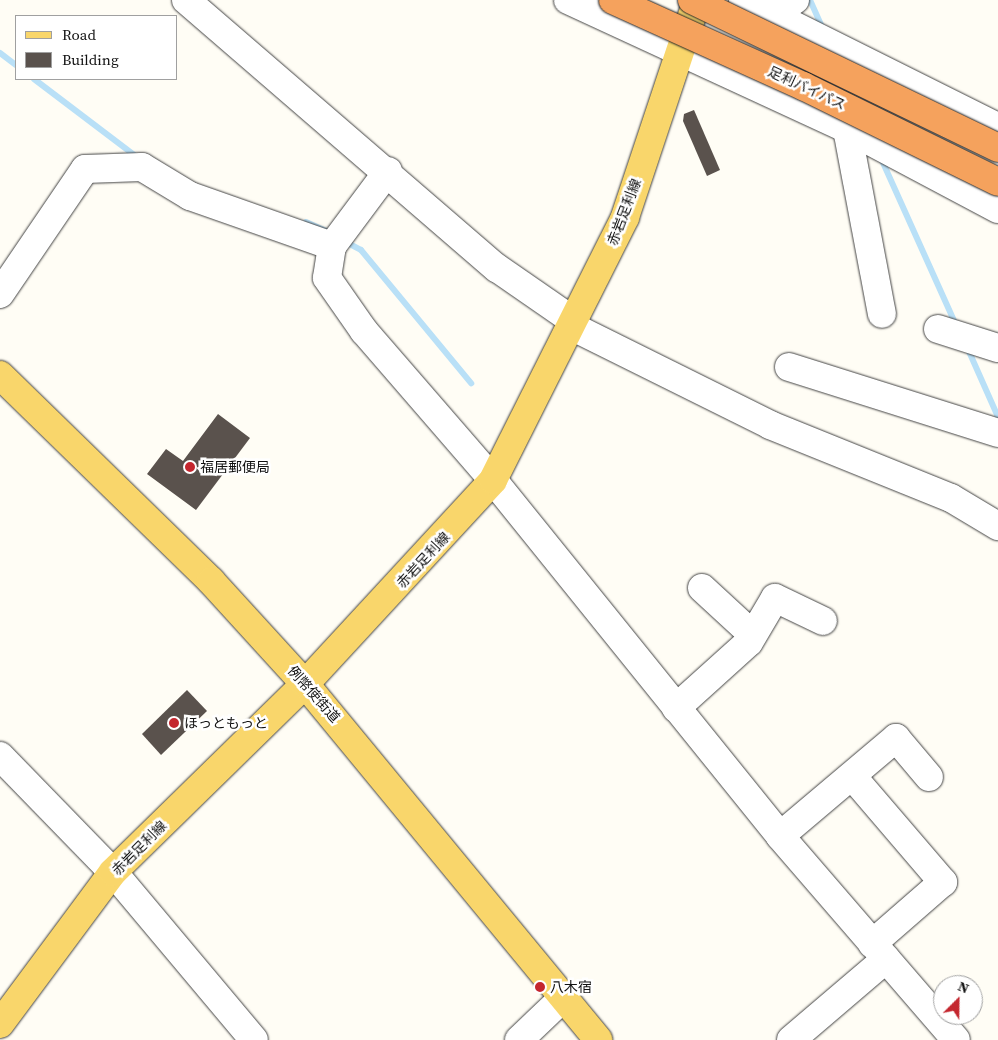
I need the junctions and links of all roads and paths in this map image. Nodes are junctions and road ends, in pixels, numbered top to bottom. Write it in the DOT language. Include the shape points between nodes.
graph roads {
  1 [pos="186,0"];
  2 [pos="568,0"];
  3 [pos="613,0"];
  4 [pos="692,0"];
  5 [pos="697,0"];
  6 [pos="743,0"];
  7 [pos="784,8"];
  8 [pos="679,51"];
  9 [pos="998,127"];
  10 [pos="847,129"];
  11 [pos="998,148"];
  12 [pos="388,171"];
  13 [pos="998,182"];
  14 [pos="998,209"];
  15 [pos="332,246"];
  16 [pos="0,294"];
  17 [pos="882,314"];
  18 [pos="574,325"];
  19 [pos="938,329"];
  20 [pos="998,348"];
  21 [pos="789,367"];
  22 [pos="0,374"];
  23 [pos="998,433"];
  24 [pos="493,480"];
  25 [pos="997,521"];
  26 [pos="702,588"];
  27 [pos="823,621"];
  28 [pos="753,635"];
  29 [pos="305,684"];
  30 [pos="676,708"];
  31 [pos="0,756"];
  32 [pos="852,776"];
  33 [pos="929,777"];
  34 [pos="780,836"];
  35 [pos="113,872"];
  36 [pos="879,951"];
  37 [pos="565,996"];
  38 [pos="0,1024"];
  39 [pos="254,1040"];
  40 [pos="519,1040"];
  41 [pos="598,1040"];
  42 [pos="790,1040"];
  43 [pos="956,1040"];
  1 -- 12 [label="street"];
  2 -- 8 [label="street"];
  3 -- 13 [label="highway, 足利バイパス, bridge" via="803,86"];
  4 -- 11 [label="highway, bridge"];
  5 -- 8 [label="main road, 赤岩足利線"];
  6 -- 7 [label="street"];
  7 -- 9 [label="street"];
  8 -- 10 [label="street"];
  8 -- 18 [label="main road, 赤岩足利線" via="625,217"];
  10 -- 14 [label="street"];
  10 -- 17 [label="street"];
  12 -- 15 [label="street"];
  12 -- 18 [label="street" via="497,268"];
  15 -- 16 [label="street" via="190,196 142,167 85,169"];
  15 -- 24 [label="street" via="326,278 364,331"];
  18 -- 24 [label="main road, 赤岩足利線"];
  18 -- 25 [label="street" via="770,425 951,498"];
  19 -- 20 [label="street"];
  21 -- 23 [label="street"];
  22 -- 29 [label="main road, 例幣使街道" via="211,581"];
  24 -- 29 [label="main road, 赤岩足利線"];
  24 -- 30 [label="street"];
  26 -- 28 [label="street"];
  27 -- 28 [label="street" via="775,598"];
  28 -- 30 [label="street"];
  29 -- 35 [label="main road, 赤岩足利線"];
  29 -- 37 [label="main road, 例幣使街道"];
  30 -- 34 [label="street"];
  31 -- 35 [label="street"];
  32 -- 33 [label="street" via="896,738"];
  32 -- 34 [label="street"];
  32 -- 36 [label="street" via="943,882"];
  34 -- 36 [label="street"];
  35 -- 38 [label="main road, 赤岩足利線"];
  35 -- 39 [label="street"];
  36 -- 42 [label="street"];
  36 -- 43 [label="street"];
  37 -- 40 [label="street"];
  37 -- 41 [label="main road, 例幣使街道"];
}
